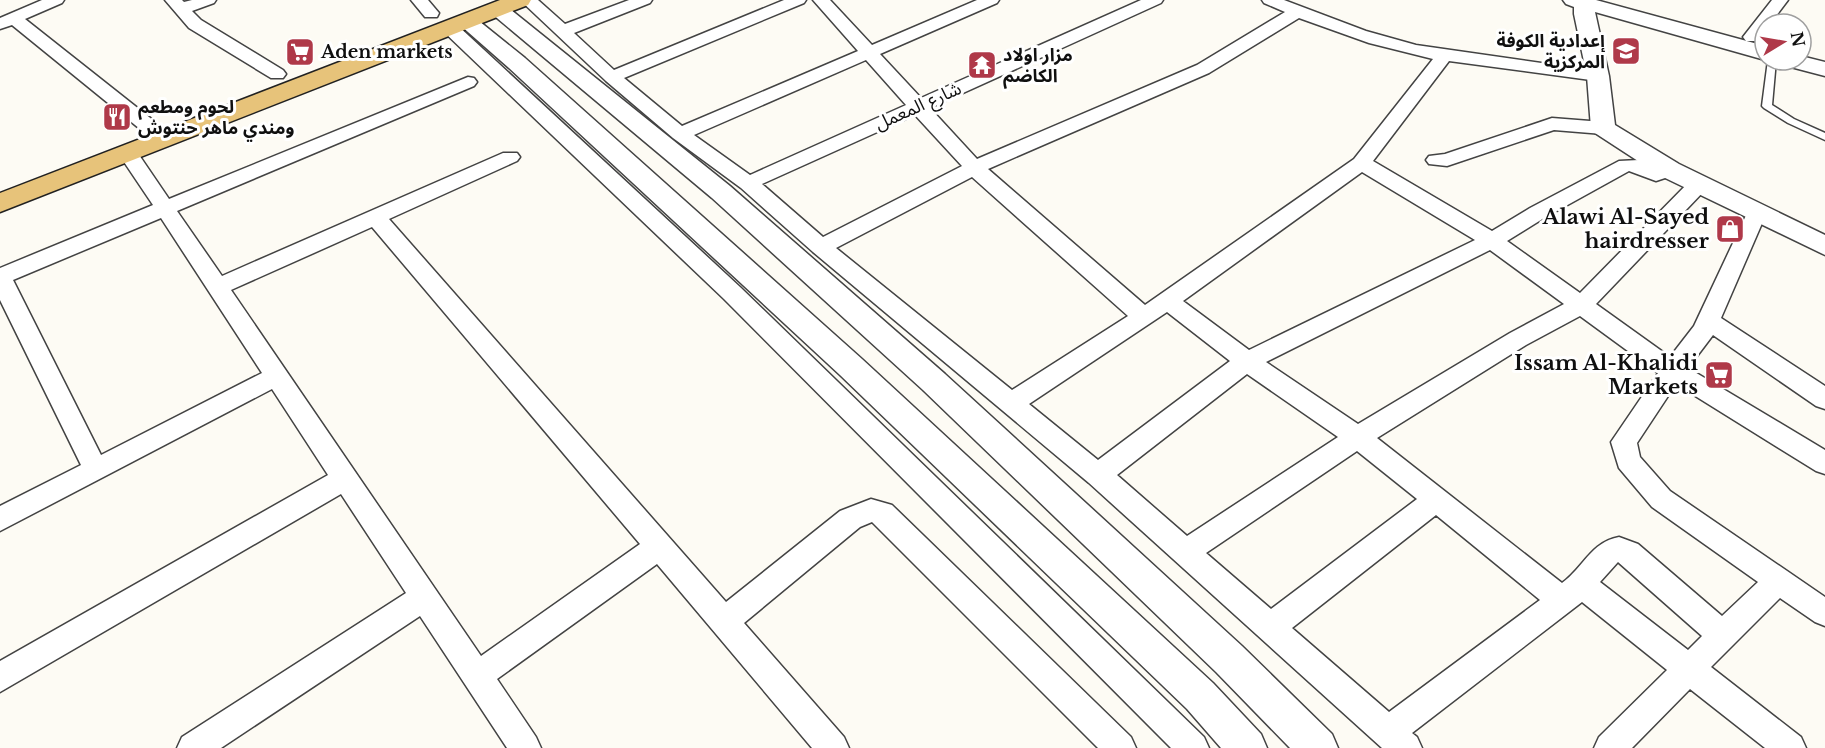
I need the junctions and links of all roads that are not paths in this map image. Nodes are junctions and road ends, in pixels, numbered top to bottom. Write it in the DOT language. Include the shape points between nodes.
graph roads {
  1 [pos="56,0"];
  2 [pos="208,0"];
  3 [pos="644,0"];
  4 [pos="798,0"];
  5 [pos="821,0"];
  6 [pos="991,0"];
  7 [pos="1155,0"];
  8 [pos="1270,0"];
  9 [pos="1620,0"];
  10 [pos="1580,3"];
  11 [pos="177,4"];
  12 [pos="33,5"];
  13 [pos="516,8"];
  14 [pos="1298,11"];
  15 [pos="444,20"];
  16 [pos="7,21"];
  17 [pos="563,31"];
  18 [pos="1753,42"];
  19 [pos="1753,42"];
  20 [pos="355,54"];
  21 [pos="868,54"];
  22 [pos="1445,55"];
  23 [pos="1771,72"];
  24 [pos="277,74"];
  25 [pos="1598,76"];
  26 [pos="612,77"];
  27 [pos="468,82"];
  28 [pos="916,106"];
  29 [pos="147,125"];
  30 [pos="1603,128"];
  31 [pos="1825,137"];
  32 [pos="678,140"];
  33 [pos="128,153"];
  34 [pos="510,157"];
  35 [pos="1436,160"];
  36 [pos="1361,163"];
  37 [pos="974,168"];
  38 [pos="1670,170"];
  39 [pos="624,175"];
  40 [pos="0,183"];
  41 [pos="748,183"];
  42 [pos="1699,183"];
  43 [pos="0,203"];
  44 [pos="165,207"];
  45 [pos="1756,214"];
  46 [pos="375,217"];
  47 [pos="1492,242"];
  48 [pos="1825,246"];
  49 [pos="821,247"];
  50 [pos="0,277"];
  51 [pos="218,287"];
  52 [pos="1168,300"];
  53 [pos="1580,306"];
  54 [pos="1144,317"];
  55 [pos="1709,321"];
  56 [pos="1247,361"];
  57 [pos="1673,371"];
  58 [pos="277,376"];
  59 [pos="1825,399"];
  60 [pos="1012,403"];
  61 [pos="1358,437"];
  62 [pos="1825,463"];
  63 [pos="96,470"];
  64 [pos="1098,475"];
  65 [pos="345,478"];
  66 [pos="1436,500"];
  67 [pos="0,519"];
  68 [pos="1097,536"];
  69 [pos="658,547"];
  70 [pos="1184,553"];
  71 [pos="1066,570"];
  72 [pos="1778,581"];
  73 [pos="1572,593"];
  74 [pos="424,597"];
  75 [pos="1825,613"];
  76 [pos="723,622"];
  77 [pos="1269,628"];
  78 [pos="1723,635"];
  79 [pos="1690,670"];
  80 [pos="477,676"];
  81 [pos="0,677"];
  82 [pos="1397,740"];
  83 [pos="523,747"];
  84 [pos="193,748"];
  85 [pos="833,748"];
  86 [pos="1120,748"];
  87 [pos="1193,748"];
  88 [pos="1247,748"];
  89 [pos="1318,748"];
  90 [pos="1610,748"];
  91 [pos="1790,748"];
  1 -- 12 [label="street"];
  2 -- 11 [label="street"];
  3 -- 17 [label="street"];
  4 -- 26 [label="street"];
  5 -- 21 [label="street"];
  6 -- 21 [label="street"];
  7 -- 28 [label="street, شارع المعمل"];
  8 -- 14 [label="street"];
  9 -- 18 [label="street"];
  10 -- 19 [label="street"];
  10 -- 25 [label="street"];
  11 -- 24 [label="street" via="195,24"];
  12 -- 16 [label="street"];
  13 -- 15 [label="main road"];
  13 -- 17 [label="street"];
  13 -- 32 [label="street"];
  14 -- 22 [label="street" via="1350,32"];
  14 -- 37 [label="street" via="1203,69"];
  15 -- 20 [label="main road"];
  15 -- 39 [label="street"];
  16 -- 29 [label="street"];
  17 -- 26 [label="street"];
  20 -- 24 [label="main road"];
  20 -- 33 [label="main road"];
  21 -- 28 [label="street"];
  21 -- 32 [label="street"];
  22 -- 25 [label="street"];
  22 -- 36 [label="street"];
  23 -- 31 [label="lane" via="1767,106"];
  24 -- 29 [label="main road"];
  25 -- 30 [label="street"];
  26 -- 32 [label="street"];
  27 -- 44 [label="street"];
  28 -- 37 [label="street"];
  28 -- 41 [label="street, شارع المعمل"];
  29 -- 40 [label="main road"];
  30 -- 35 [label="street" via="1552,124 1447,160"];
  30 -- 38 [label="street"];
  32 -- 41 [label="street"];
  32 -- 68 [label="street" via="721,192 934,382"];
  33 -- 43 [label="main road"];
  33 -- 44 [label="street"];
  34 -- 46 [label="street"];
  36 -- 47 [label="street"];
  36 -- 52 [label="street"];
  37 -- 49 [label="street"];
  37 -- 54 [label="street"];
  38 -- 42 [label="street"];
  38 -- 47 [label="street" via="1656,175 1640,166 1626,165"];
  39 -- 71 [label="street" via="851,367"];
  39 -- 87 [label="street" via="732,293"];
  41 -- 49 [label="street"];
  42 -- 45 [label="street"];
  42 -- 53 [label="street"];
  44 -- 50 [label="street"];
  44 -- 51 [label="street"];
  45 -- 48 [label="street"];
  45 -- 55 [label="street"];
  46 -- 51 [label="street"];
  46 -- 69 [label="street"];
  47 -- 53 [label="street"];
  47 -- 56 [label="street"];
  49 -- 60 [label="street"];
  50 -- 63 [label="street"];
  51 -- 58 [label="street"];
  52 -- 54 [label="street"];
  52 -- 56 [label="street"];
  53 -- 57 [label="street"];
  53 -- 61 [label="street" via="1518,339"];
  54 -- 60 [label="street"];
  55 -- 57 [label="street"];
  55 -- 59 [label="street"];
  56 -- 61 [label="street"];
  56 -- 64 [label="street"];
  57 -- 62 [label="street"];
  57 -- 72 [label="street" via="1624,442 1628,461 1660,500"];
  58 -- 63 [label="street"];
  58 -- 65 [label="street"];
  60 -- 64 [label="street"];
  61 -- 66 [label="street"];
  61 -- 70 [label="street"];
  63 -- 67 [label="street"];
  64 -- 70 [label="street"];
  65 -- 74 [label="street"];
  65 -- 81 [label="street"];
  66 -- 73 [label="street"];
  66 -- 77 [label="street"];
  68 -- 71 [label="street"];
  68 -- 89 [label="street" via="1229,658"];
  69 -- 76 [label="street"];
  69 -- 80 [label="street"];
  70 -- 77 [label="street"];
  71 -- 88 [label="street" via="1200,696"];
  72 -- 75 [label="street"];
  72 -- 78 [label="street"];
  73 -- 78 [label="street" via="1612,550 1619,549"];
  73 -- 79 [label="street"];
  73 -- 82 [label="street"];
  74 -- 80 [label="street"];
  74 -- 84 [label="street"];
  76 -- 85 [label="street"];
  76 -- 86 [label="street" via="850,519 871,510 883,513"];
  77 -- 82 [label="street"];
  78 -- 79 [label="street"];
  79 -- 90 [label="street"];
  79 -- 91 [label="street"];
  80 -- 83 [label="street"];
}
